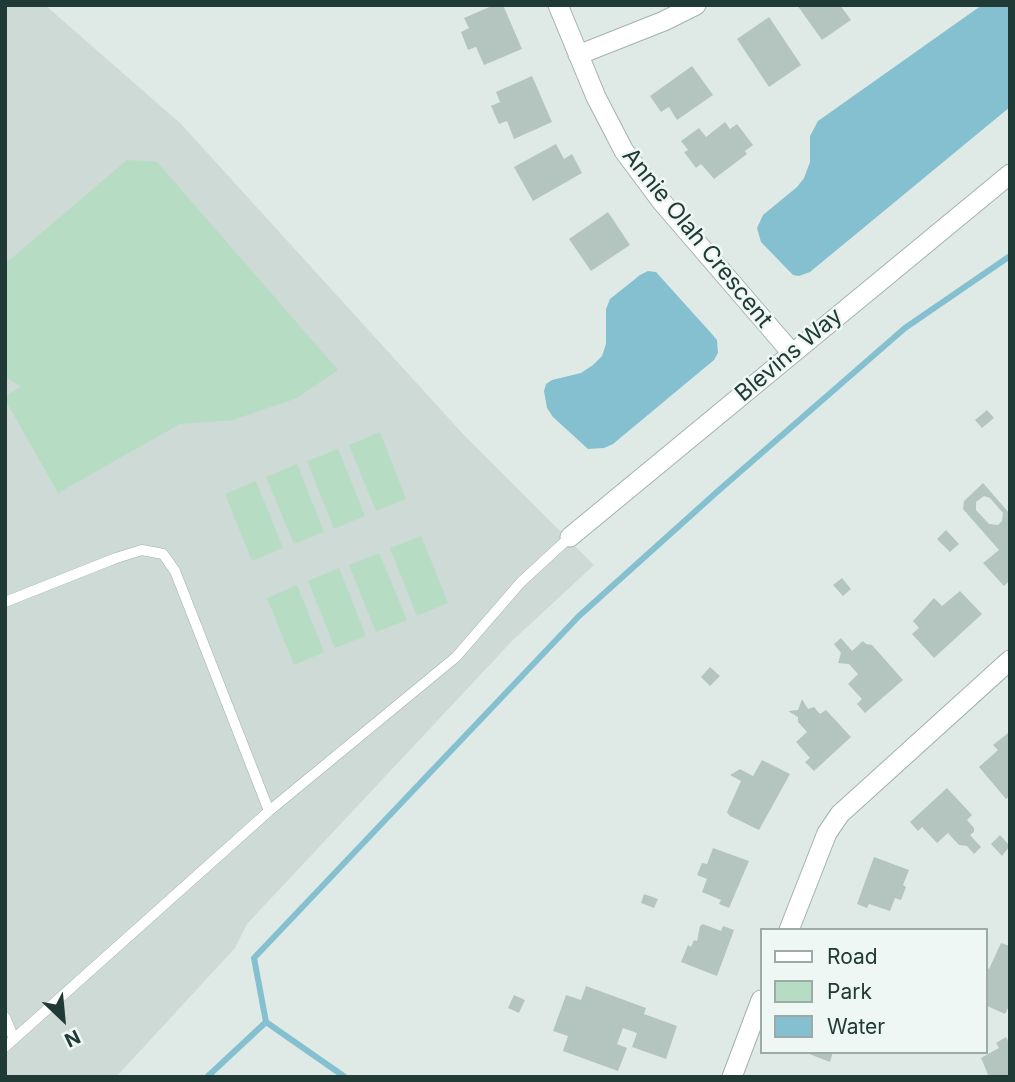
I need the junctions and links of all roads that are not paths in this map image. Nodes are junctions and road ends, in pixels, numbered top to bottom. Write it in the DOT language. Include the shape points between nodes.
graph roads {
  1 [pos="558,5"];
  2 [pos="696,5"];
  3 [pos="578,55"];
  4 [pos="1010,174"];
  5 [pos="792,352"];
  6 [pos="570,537"];
  7 [pos="5,602"];
  8 [pos="1010,660"];
  9 [pos="269,811"];
  10 [pos="790,928"];
  11 [pos="760,1003"];
  12 [pos="5,1017"];
  13 [pos="14,1039"];
  14 [pos="5,1047"];
  15 [pos="732,1077"];
  1 -- 3 [label="street, Annie Olah Crescent"];
  2 -- 3 [label="street"];
  3 -- 5 [label="street, Annie Olah Crescent" via="610,127 643,178"];
  4 -- 5 [label="street, Blevins Way"];
  5 -- 6 [label="street, Blevins Way"];
  6 -- 9 [label="lane" via="521,582 456,657"];
  7 -- 9 [label="lane" via="142,550 163,554 180,584"];
  8 -- 10 [label="street" via="840,814 827,833"];
  9 -- 13 [label="lane"];
  11 -- 15 [label="street"];
  12 -- 13 [label="lane"];
  13 -- 14 [label="lane"];
}
